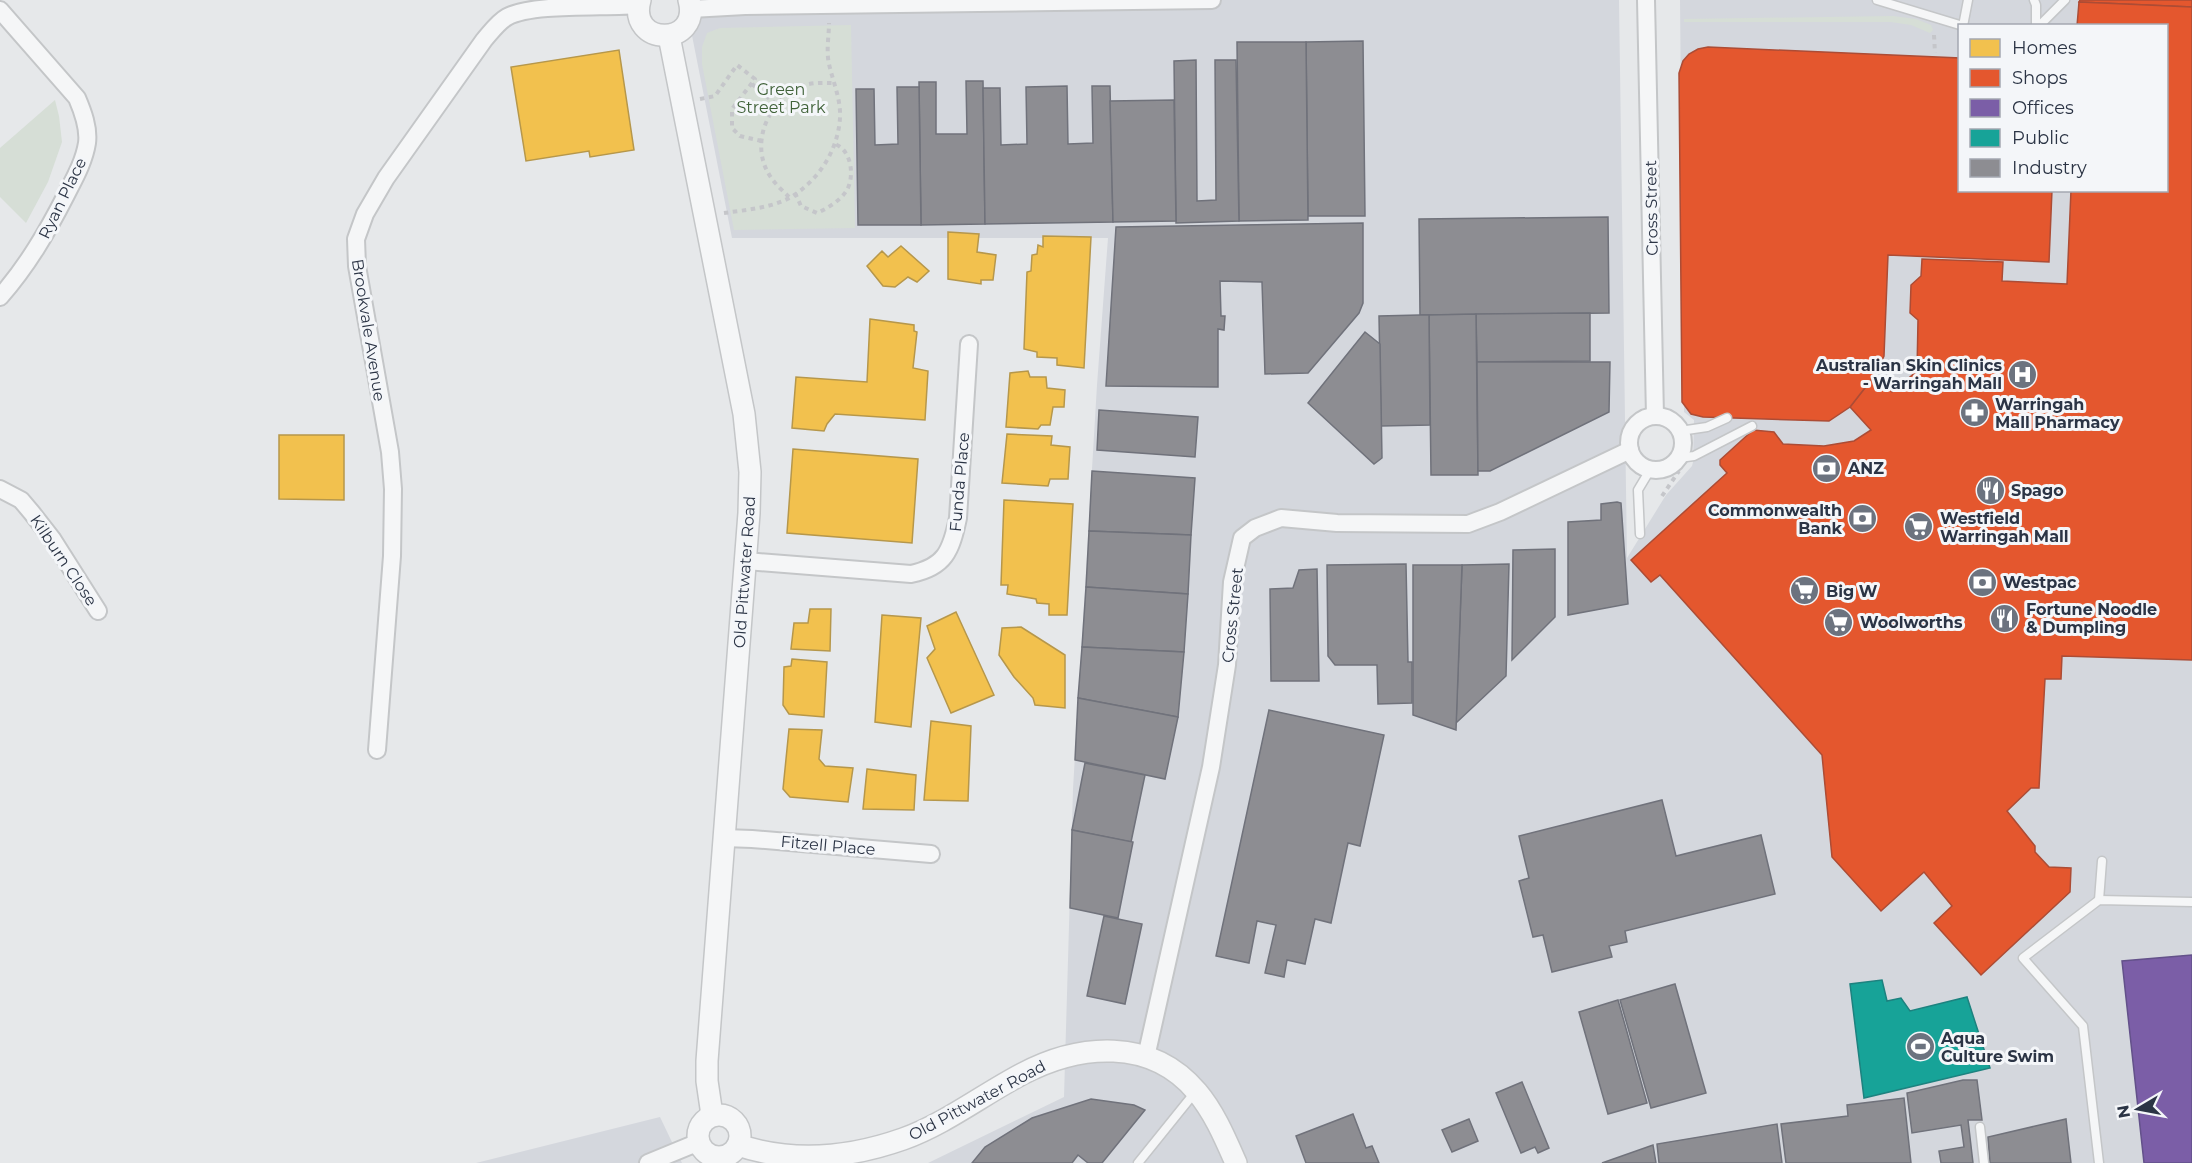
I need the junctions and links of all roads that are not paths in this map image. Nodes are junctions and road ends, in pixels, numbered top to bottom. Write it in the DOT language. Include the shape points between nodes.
graph roads {
  1 [pos="1212,0"];
  2 [pos="1646,0"];
  3 [pos="1877,0"];
  4 [pos="1968,0"];
  5 [pos="2034,0"];
  6 [pos="2065,0"];
  7 [pos="639,2"];
  8 [pos="690,4"];
  9 [pos="0,10"];
  10 [pos="1958,24"];
  11 [pos="1963,24"];
  12 [pos="2037,24"];
  13 [pos="2039,24"];
  14 [pos="669,36"];
  15 [pos="0,297"];
  16 [pos="969,344"];
  17 [pos="1655,416"];
  18 [pos="1727,418"];
  19 [pos="1752,426"];
  20 [pos="1680,431"];
  21 [pos="1630,450"];
  22 [pos="1683,462"];
  23 [pos="1650,470"];
  24 [pos="0,489"];
  25 [pos="1640,534"];
  26 [pos="746,561"];
  27 [pos="98,611"];
  28 [pos="377,750"];
  29 [pos="724,838"];
  30 [pos="931,854"];
  31 [pos="2102,861"];
  32 [pos="2099,900"];
  33 [pos="2192,902"];
  34 [pos="1146,1057"];
  35 [pos="1197,1091"];
  36 [pos="712,1115"];
  37 [pos="1980,1127"];
  38 [pos="699,1142"];
  39 [pos="738,1145"];
  40 [pos="648,1163"];
  41 [pos="1138,1163"];
  42 [pos="1236,1163"];
  43 [pos="1984,1163"];
  44 [pos="2099,1163"];
  1 -- 8 [label="street"];
  2 -- 17 [label="street, Cross Street"];
  3 -- 10 [label="lane"];
  4 -- 11 [label="lane"];
  5 -- 12 [label="lane"];
  6 -- 13 [label="lane"];
  7 -- 14 [label="street" via="639,17 646,28"];
  7 -- 28 [label="street, Brookvale Avenue" via="614,7 531,10 498,24 386,178 360,227 356,239 357,266 393,489 392,556"];
  8 -- 14 [label="street" via="685,26"];
  9 -- 15 [label="street, Ryan Place" via="77,98 87,141 78,171 47,233"];
  14 -- 26 [label="street, Old Pittwater Road" via="744,414 750,472"];
  16 -- 26 [label="street, Funda Place" via="958,518 945,557 929,570 911,574"];
  17 -- 20 [label="street" via="1664,417"];
  17 -- 21 [label="street" via="1633,428"];
  18 -- 20 [label="lane" via="1707,427"];
  19 -- 22 [label="lane"];
  20 -- 22 [label="street"];
  21 -- 23 [label="street" via="1641,466"];
  21 -- 34 [label="street, Cross Street" via="1468,524 1337,523 1281,518 1242,538 1232,582 1227,665 1211,767"];
  22 -- 23 [label="street"];
  23 -- 25 [label="lane" via="1638,490"];
  24 -- 27 [label="street, Kilburn Close" via="21,500 32,513"];
  26 -- 29 [label="street, Old Pittwater Road"];
  29 -- 30 [label="street, Fitzell Place"];
  29 -- 36 [label="street, Old Pittwater Road" via="707,1061"];
  31 -- 32 [label="lane"];
  32 -- 33 [label="lane"];
  32 -- 44 [label="lane" via="2024,958 2084,1026"];
  34 -- 35 [label="street, Old Pittwater Road" via="1164,1065"];
  34 -- 39 [label="street, Old Pittwater Road" via="1108,1050 1068,1055 1022,1074 924,1130 859,1151 784,1157"];
  35 -- 41 [label="lane"];
  35 -- 42 [label="street, Old Pittwater Road"];
  36 -- 38 [label="street" via="698,1129"];
  36 -- 39 [label="street" via="726,1115 737,1124"];
  37 -- 43 [label="lane"];
  38 -- 39 [label="street" via="706,1152 717,1157 729,1154"];
  38 -- 40 [label="street"];
}
